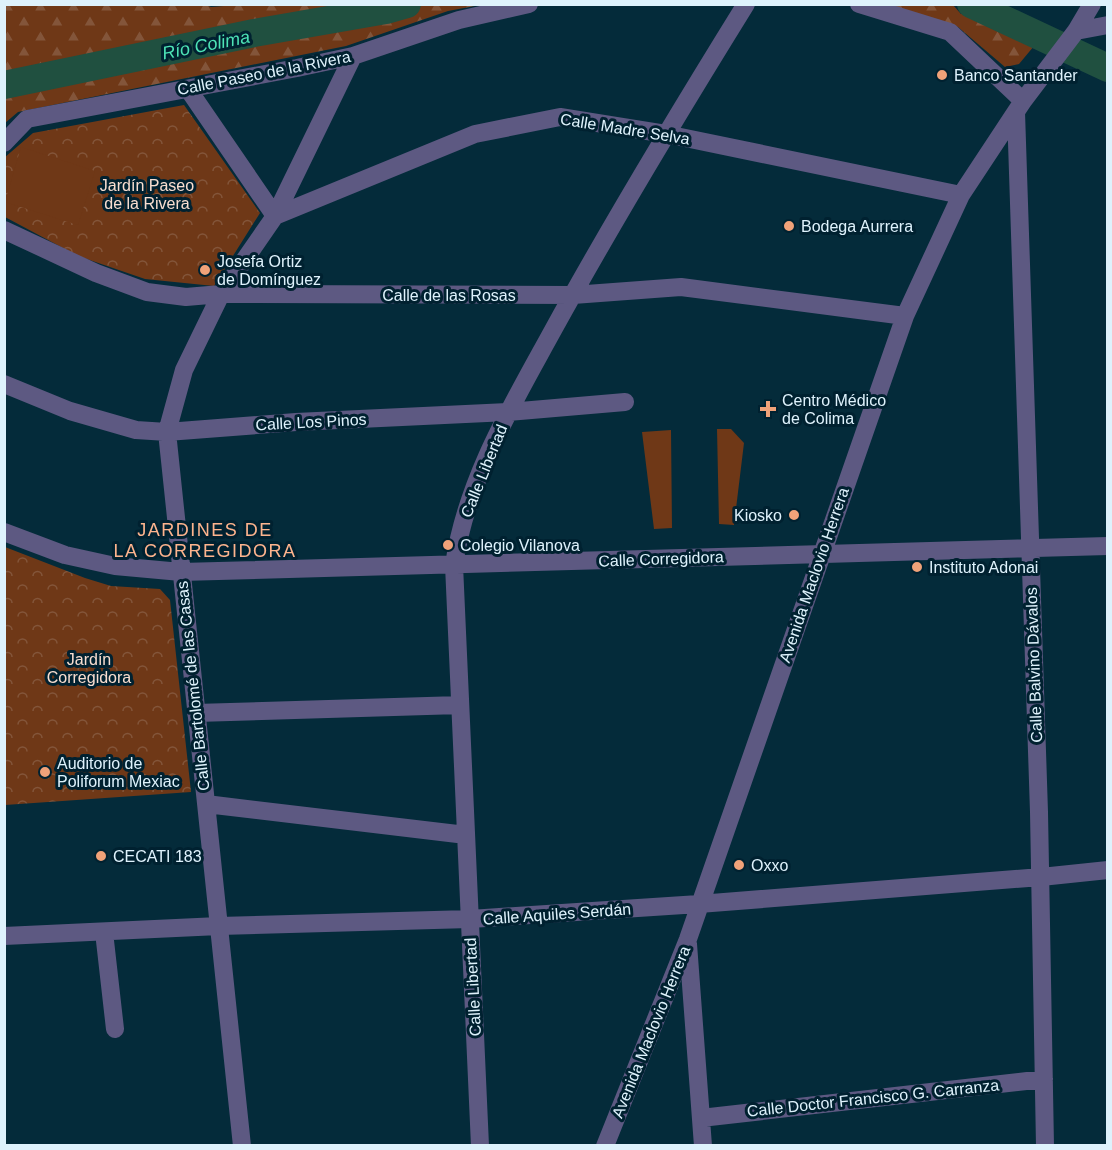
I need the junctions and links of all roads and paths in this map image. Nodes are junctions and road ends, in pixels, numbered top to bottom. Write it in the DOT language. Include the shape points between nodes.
graph roads {
  1 [pos="529,4"];
  2 [pos="746,4"];
  3 [pos="859,4"];
  4 [pos="1092,4"];
  5 [pos="1107,25"];
  6 [pos="1076,31"];
  7 [pos="353,56"];
  8 [pos="188,89"];
  9 [pos="1024,100"];
  10 [pos="666,134"];
  11 [pos="4,143"];
  12 [pos="962,195"];
  13 [pos="275,216"];
  14 [pos="4,231"];
  15 [pos="221,294"];
  16 [pos="573,295"];
  17 [pos="905,316"];
  18 [pos="4,384"];
  19 [pos="625,402"];
  20 [pos="508,412"];
  21 [pos="166,432"];
  22 [pos="4,532"];
  23 [pos="1107,546"];
  24 [pos="1031,549"];
  25 [pos="822,554"];
  26 [pos="453,565"];
  27 [pos="181,572"];
  28 [pos="460,705"];
  29 [pos="196,713"];
  30 [pos="206,804"];
  31 [pos="466,835"];
  32 [pos="1107,870"];
  33 [pos="1041,877"];
  34 [pos="699,904"];
  35 [pos="470,919"];
  36 [pos="219,926"];
  37 [pos="104,932"];
  38 [pos="4,936"];
  39 [pos="688,939"];
  40 [pos="115,1029"];
  41 [pos="1044,1079"];
  42 [pos="701,1118"];
  43 [pos="242,1146"];
  44 [pos="480,1146"];
  45 [pos="605,1146"];
  46 [pos="704,1146"];
  47 [pos="1045,1146"];
  1 -- 7 [label="street, Calle Paseo de la Rivera" via="459,20"];
  2 -- 10 [label="street, Calle Libertad"];
  3 -- 9 [label="street" via="950,32"];
  4 -- 6 [label="street, Avenida Maclovio Herrera"];
  5 -- 6 [label="street"];
  6 -- 9 [label="street, Avenida Maclovio Herrera"];
  7 -- 8 [label="street, Calle Paseo de la Rivera"];
  7 -- 13 [label="street, Calle Bartolomé de las Casas"];
  8 -- 11 [label="street, Calle Paseo de la Rivera" via="27,119"];
  8 -- 13 [label="street"];
  9 -- 12 [label="street, Avenida Maclovio Herrera"];
  9 -- 24 [label="street, Calle Balvino Dávalos"];
  10 -- 12 [label="street, Calle Madre Selva"];
  10 -- 13 [label="street, Calle Madre Selva" via="560,117 475,134"];
  10 -- 16 [label="street, Calle Libertad"];
  12 -- 17 [label="street, Avenida Maclovio Herrera"];
  13 -- 15 [label="street, Calle Bartolomé de las Casas"];
  14 -- 15 [label="street, Calle de las Rosas" via="147,292 186,297"];
  15 -- 16 [label="street, Calle de las Rosas"];
  15 -- 21 [label="street, Calle Bartolomé de las Casas" via="184,370"];
  16 -- 17 [label="street, Calle de las Rosas" via="681,287"];
  16 -- 20 [label="street, Calle Libertad"];
  17 -- 25 [label="street, Avenida Maclovio Herrera"];
  18 -- 21 [label="street, Calle Los Pinos" via="81,414 136,430"];
  19 -- 20 [label="street, Calle Los Pinos"];
  20 -- 21 [label="street, Calle Los Pinos"];
  20 -- 26 [label="street, Calle Libertad" via="479,474 457,540"];
  21 -- 27 [label="street, Calle Bartolomé de las Casas"];
  22 -- 27 [label="street, Calle Corregidora" via="65,555 115,566"];
  23 -- 24 [label="street, Calle Corregidora"];
  24 -- 25 [label="street, Calle Corregidora"];
  24 -- 33 [label="street, Calle Balvino Dávalos"];
  25 -- 26 [label="street, Calle Corregidora"];
  25 -- 34 [label="street, Avenida Maclovio Herrera"];
  26 -- 27 [label="street, Calle Corregidora"];
  26 -- 28 [label="street, Calle Libertad"];
  27 -- 29 [label="street, Calle Bartolomé de las Casas"];
  28 -- 29 [label="street"];
  28 -- 31 [label="street, Calle Libertad"];
  29 -- 30 [label="street, Calle Bartolomé de las Casas"];
  30 -- 31 [label="street"];
  30 -- 36 [label="street, Calle Bartolomé de las Casas"];
  31 -- 35 [label="street, Calle Libertad"];
  32 -- 33 [label="street, Calle Aquiles Serdán"];
  33 -- 34 [label="street, Calle Aquiles Serdán"];
  33 -- 41 [label="street, Calle Balvino Dávalos"];
  34 -- 35 [label="street, Calle Aquiles Serdán"];
  34 -- 39 [label="street, Avenida Maclovio Herrera"];
  35 -- 36 [label="street, Calle Aquiles Serdán"];
  35 -- 44 [label="street, Calle Libertad"];
  36 -- 37 [label="street, Calle Aquiles Serdán"];
  36 -- 43 [label="street, Calle Bartolomé de las Casas"];
  37 -- 38 [label="street, Calle Aquiles Serdán"];
  37 -- 40 [label="street"];
  39 -- 42 [label="street"];
  39 -- 45 [label="street, Avenida Maclovio Herrera"];
  41 -- 42 [label="street, Calle Doctor Francisco G. Carranza"];
  41 -- 47 [label="street, Calle Balvino Dávalos"];
  42 -- 46 [label="street"];
}
